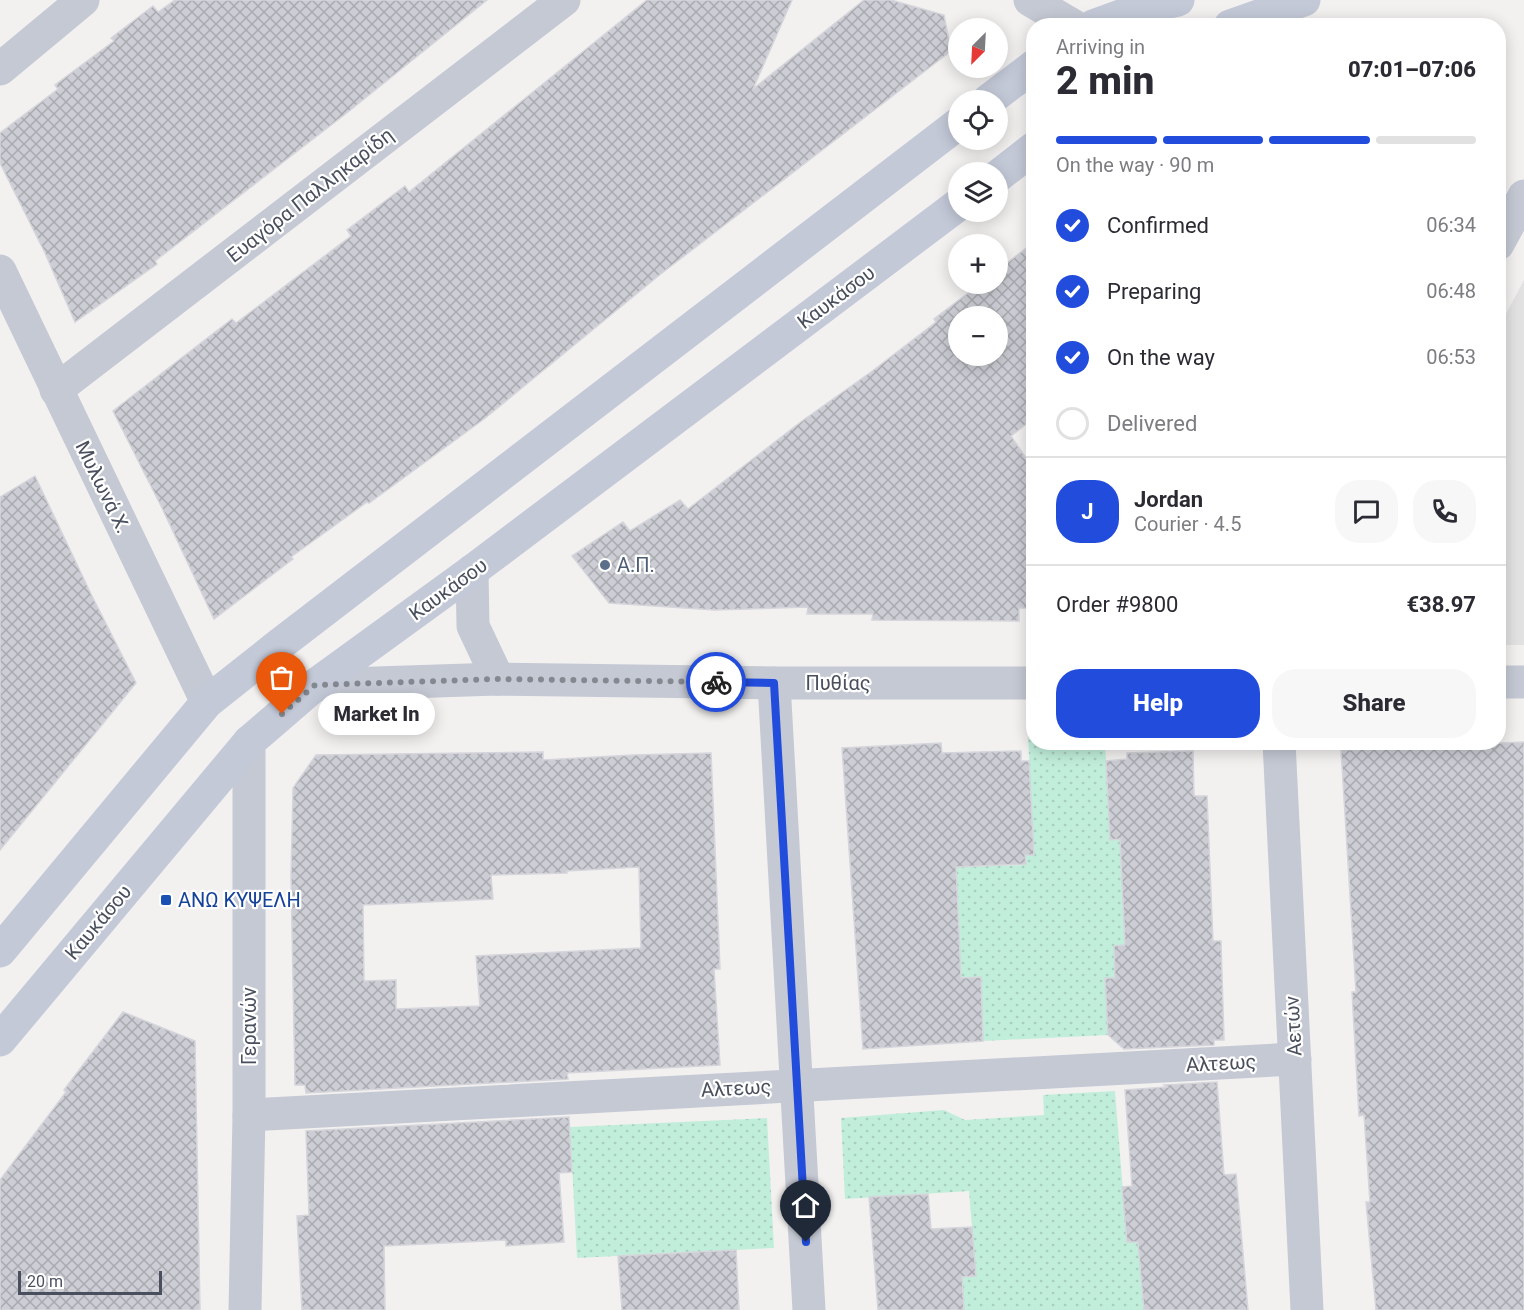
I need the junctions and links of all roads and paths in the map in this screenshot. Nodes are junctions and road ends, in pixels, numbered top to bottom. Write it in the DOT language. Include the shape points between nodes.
graph roads {
  1 [pos="83,0"];
  2 [pos="564,0"];
  3 [pos="1030,0"];
  4 [pos="1178,0"];
  5 [pos="1304,0"];
  6 [pos="1060,18"];
  7 [pos="1115,18"];
  8 [pos="1253,18"];
  9 [pos="0,69"];
  10 [pos="1026,72"];
  11 [pos="1002,90"];
  12 [pos="948,132"];
  13 [pos="1026,154"];
  14 [pos="1008,168"];
  15 [pos="1524,196"];
  16 [pos="948,213"];
  17 [pos="1506,229"];
  18 [pos="0,271"];
  19 [pos="56,390"];
  20 [pos="472,571"];
  21 [pos="498,679"];
  22 [pos="1506,682"];
  23 [pos="1524,682"];
  24 [pos="774,683"];
  25 [pos="1026,683"];
  26 [pos="315,685"];
  27 [pos="207,702"];
  28 [pos="249,742"];
  29 [pos="1279,750"];
  30 [pos="0,951"];
  31 [pos="0,1040"];
  32 [pos="1294,1059"];
  33 [pos="796,1085"];
  34 [pos="249,1116"];
  35 [pos="245,1310"];
  36 [pos="809,1310"];
  37 [pos="1307,1310"];
  1 -- 9 [label="street"];
  2 -- 19 [label="street, Ευαγόρα Παλληκαρίδη"];
  3 -- 6 [label="street"];
  4 -- 7 [label="street"];
  5 -- 8 [label="street"];
  10 -- 11 [label="street"];
  12 -- 27 [label="street"];
  13 -- 14 [label="street"];
  15 -- 17 [label="street"];
  16 -- 20 [label="street, Καυκάσου"];
  18 -- 19 [label="street, Μυλωνά Χ."];
  19 -- 27 [label="street, Μυλωνά Χ."];
  20 -- 21 [label="street" via="473,626"];
  20 -- 26 [label="street, Καυκάσου"];
  21 -- 24 [label="street, Πυθίας"];
  21 -- 26 [label="street, Πυθίας"];
  22 -- 23 [label="street"];
  24 -- 25 [label="street, Πυθίας"];
  24 -- 33 [label="street"];
  26 -- 28 [label="street, Καυκάσου"];
  27 -- 30 [label="street"];
  28 -- 31 [label="street, Καυκάσου"];
  28 -- 34 [label="street, Γερανών"];
  29 -- 32 [label="street, Αετών"];
  32 -- 33 [label="street, Αλτεως"];
  32 -- 37 [label="street, Αετών"];
  33 -- 34 [label="street, Αλτεως"];
  33 -- 36 [label="street"];
  34 -- 35 [label="street, Γερανών"];
}
